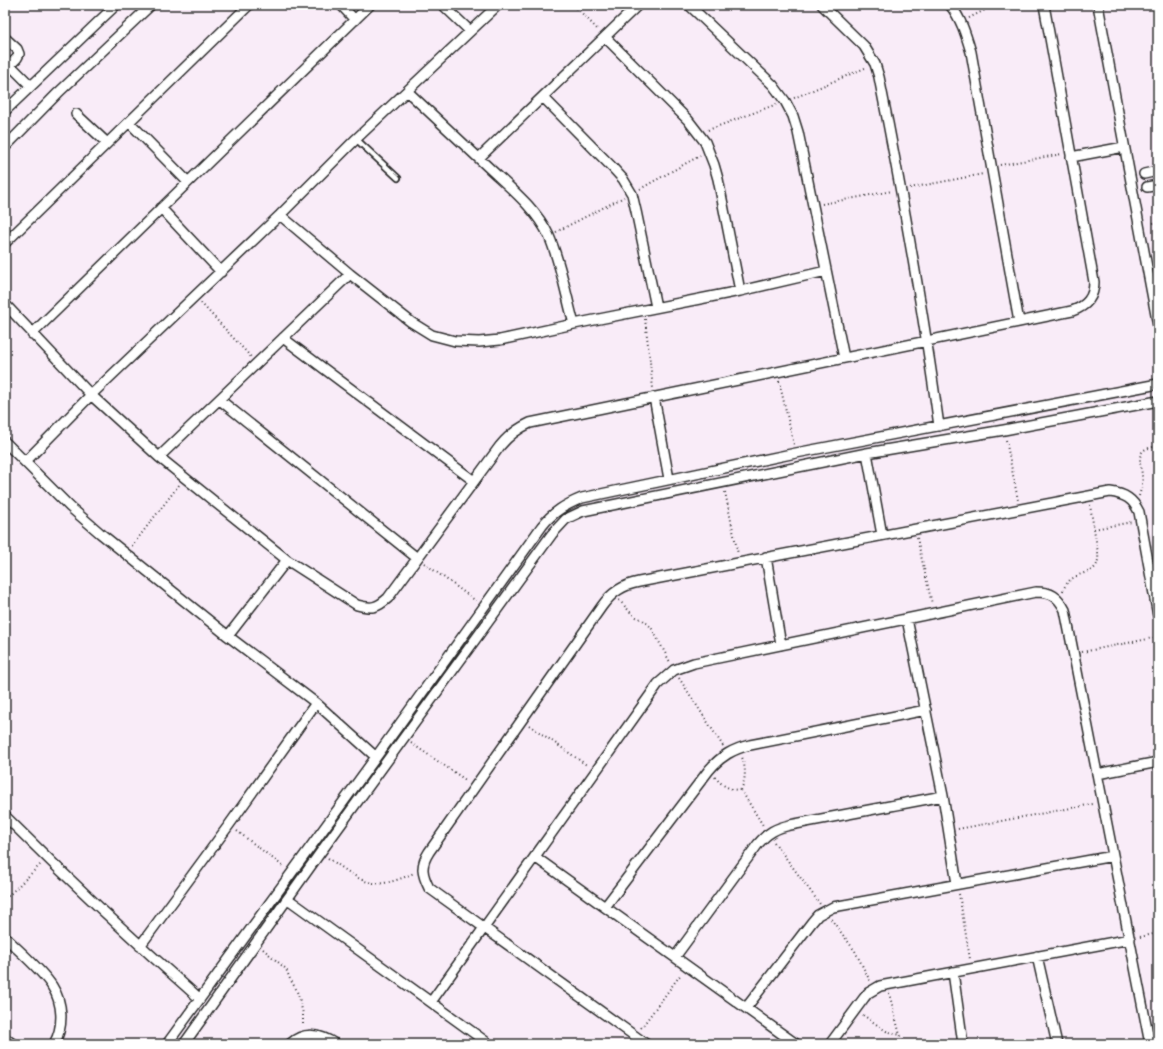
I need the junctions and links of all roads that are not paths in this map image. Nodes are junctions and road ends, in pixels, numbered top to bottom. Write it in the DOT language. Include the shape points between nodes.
graph roads {
  1 [pos="116,5"];
  2 [pos="151,5"];
  3 [pos="249,5"];
  4 [pos="341,5"];
  5 [pos="370,5"];
  6 [pos="443,5"];
  7 [pos="498,5"];
  8 [pos="638,5"];
  9 [pos="689,5"];
  10 [pos="822,5"];
  11 [pos="950,5"];
  12 [pos="1044,5"];
  13 [pos="1098,5"];
  14 [pos="355,20"];
  15 [pos="470,31"];
  16 [pos="605,37"];
  17 [pos="5,38"];
  18 [pos="8,67"];
  19 [pos="31,86"];
  20 [pos="407,91"];
  21 [pos="543,97"];
  22 [pos="5,111"];
  23 [pos="76,114"];
  24 [pos="130,122"];
  25 [pos="356,139"];
  26 [pos="107,143"];
  27 [pos="5,147"];
  28 [pos="1124,147"];
  29 [pos="1071,155"];
  30 [pos="479,158"];
  31 [pos="1158,171"];
  32 [pos="1144,174"];
  33 [pos="398,178"];
  34 [pos="188,182"];
  35 [pos="1158,185"];
  36 [pos="1147,187"];
  37 [pos="162,208"];
  38 [pos="280,215"];
  39 [pos="5,243"];
  40 [pos="826,271"];
  41 [pos="220,272"];
  42 [pos="350,274"];
  43 [pos="740,291"];
  44 [pos="5,304"];
  45 [pos="656,308"];
  46 [pos="1020,322"];
  47 [pos="574,324"];
  48 [pos="1158,326"];
  49 [pos="32,334"];
  50 [pos="283,338"];
  51 [pos="928,341"];
  52 [pos="844,358"];
  53 [pos="1158,384"];
  54 [pos="91,395"];
  55 [pos="654,397"];
  56 [pos="220,400"];
  57 [pos="1158,401"];
  58 [pos="939,426"];
  59 [pos="5,442"];
  60 [pos="867,453"];
  61 [pos="160,458"];
  62 [pos="752,461"];
  63 [pos="26,462"];
  64 [pos="756,475"];
  65 [pos="669,479"];
  66 [pos="474,481"];
  67 [pos="882,536"];
  68 [pos="417,558"];
  69 [pos="766,558"];
  70 [pos="287,560"];
  71 [pos="1158,616"];
  72 [pos="908,619"];
  73 [pos="228,636"];
  74 [pos="781,645"];
  75 [pos="316,703"];
  76 [pos="926,710"];
  77 [pos="376,757"];
  78 [pos="1158,762"];
  79 [pos="1097,774"];
  80 [pos="943,796"];
  81 [pos="5,816"];
  82 [pos="1113,856"];
  83 [pos="535,857"];
  84 [pos="957,884"];
  85 [pos="288,899"];
  86 [pos="605,907"];
  87 [pos="484,927"];
  88 [pos="5,937"];
  89 [pos="1130,939"];
  90 [pos="140,946"];
  91 [pos="238,946"];
  92 [pos="249,954"];
  93 [pos="1037,956"];
  94 [pos="675,957"];
  95 [pos="953,972"];
  96 [pos="200,999"];
  97 [pos="431,1002"];
  98 [pos="746,1008"];
  99 [pos="5,1038"];
  100 [pos="13,1044"];
  101 [pos="54,1044"];
  102 [pos="167,1044"];
  103 [pos="184,1044"];
  104 [pos="290,1044"];
  105 [pos="335,1044"];
  106 [pos="489,1044"];
  107 [pos="646,1044"];
  108 [pos="796,1044"];
  109 [pos="830,1044"];
  110 [pos="963,1044"];
  111 [pos="1057,1044"];
  112 [pos="1150,1044"];
  1 -- 19 [label="street"];
  2 -- 27 [label="street"];
  3 -- 24 [label="street"];
  4 -- 14 [label="street"];
  5 -- 14 [label="street"];
  6 -- 15 [label="street"];
  7 -- 15 [label="street"];
  8 -- 16 [label="street"];
  9 -- 40 [label="street" via="773,85 793,116"];
  10 -- 51 [label="street" via="864,46 877,70"];
  11 -- 46 [label="street" via="961,22 971,52"];
  12 -- 29 [label="street"];
  13 -- 28 [label="street"];
  14 -- 34 [label="street"];
  15 -- 20 [label="street"];
  16 -- 21 [label="street"];
  16 -- 43 [label="street" via="688,120 704,142 718,180"];
  17 -- 18 [label="street" via="19,54"];
  18 -- 19 [label="street"];
  19 -- 22 [label="street"];
  20 -- 25 [label="street"];
  20 -- 30 [label="street"];
  21 -- 30 [label="street"];
  21 -- 45 [label="street" via="612,167 632,194"];
  23 -- 26 [label="street"];
  24 -- 26 [label="street"];
  24 -- 34 [label="street"];
  25 -- 33 [label="lane"];
  25 -- 38 [label="street"];
  26 -- 39 [label="street"];
  28 -- 29 [label="street"];
  28 -- 48 [label="street"];
  29 -- 46 [label="street" via="1094,282 1092,298 1080,309"];
  30 -- 47 [label="street" via="530,209 545,229 555,254"];
  31 -- 32 [label="street"];
  34 -- 37 [label="street"];
  35 -- 36 [label="street"];
  37 -- 41 [label="street"];
  37 -- 49 [label="street"];
  38 -- 41 [label="street"];
  38 -- 42 [label="street"];
  40 -- 43 [label="street"];
  40 -- 52 [label="street"];
  41 -- 54 [label="street"];
  42 -- 47 [label="street" via="411,322 432,335 455,341 500,340"];
  42 -- 50 [label="street"];
  43 -- 45 [label="street"];
  44 -- 49 [label="street"];
  45 -- 47 [label="street"];
  46 -- 51 [label="street"];
  49 -- 54 [label="street"];
  50 -- 56 [label="street"];
  50 -- 66 [label="street"];
  51 -- 52 [label="street"];
  51 -- 58 [label="street"];
  52 -- 55 [label="street"];
  53 -- 58 [label="street"];
  54 -- 61 [label="street"];
  54 -- 63 [label="street"];
  55 -- 65 [label="street"];
  55 -- 66 [label="street" via="542,420 518,429 508,436"];
  56 -- 61 [label="street"];
  56 -- 68 [label="street"];
  57 -- 60 [label="street"];
  58 -- 62 [label="street"];
  59 -- 63 [label="street"];
  60 -- 64 [label="street"];
  60 -- 67 [label="street"];
  61 -- 70 [label="street"];
  62 -- 64 [label="street"];
  62 -- 65 [label="street"];
  63 -- 73 [label="street" via="70,507"];
  64 -- 85 [label="street" via="583,511 566,518"];
  65 -- 77 [label="street" via="582,498 556,511 542,526"];
  66 -- 68 [label="street"];
  67 -- 69 [label="street"];
  67 -- 71 [label="street" via="1110,492 1120,493 1136,504 1139,512"];
  68 -- 70 [label="street" via="388,598 379,605 368,608 357,605"];
  69 -- 74 [label="street"];
  69 -- 87 [label="street" via="630,584 621,587 605,602 424,860 422,870 429,888"];
  70 -- 73 [label="street"];
  72 -- 74 [label="street"];
  72 -- 76 [label="street"];
  72 -- 79 [label="street" via="1036,592 1054,595 1065,610"];
  73 -- 75 [label="street"];
  74 -- 83 [label="street" via="694,662 674,670 658,684"];
  75 -- 77 [label="street"];
  75 -- 90 [label="street"];
  76 -- 80 [label="street"];
  76 -- 86 [label="street" via="738,748 727,753 709,770"];
  77 -- 91 [label="street"];
  78 -- 79 [label="street"];
  79 -- 82 [label="street"];
  80 -- 84 [label="street"];
  80 -- 94 [label="street" via="775,829 758,844"];
  81 -- 90 [label="street"];
  82 -- 84 [label="street"];
  82 -- 89 [label="street"];
  83 -- 86 [label="street"];
  83 -- 87 [label="street"];
  84 -- 98 [label="street" via="825,910 812,922"];
  85 -- 92 [label="street"];
  85 -- 97 [label="street"];
  86 -- 94 [label="street"];
  87 -- 97 [label="street"];
  87 -- 107 [label="street"];
  88 -- 101 [label="street" via="52,985 59,1002 61,1020"];
  89 -- 93 [label="street"];
  89 -- 112 [label="street"];
  90 -- 96 [label="street"];
  91 -- 92 [label="street"];
  91 -- 96 [label="street"];
  92 -- 103 [label="street"];
  93 -- 95 [label="street"];
  93 -- 111 [label="street"];
  94 -- 98 [label="street"];
  95 -- 109 [label="street" via="887,984 874,989 868,993"];
  95 -- 110 [label="street"];
  96 -- 102 [label="street"];
  97 -- 106 [label="street"];
  98 -- 108 [label="street"];
  99 -- 100 [label="street"];
  104 -- 105 [label="street" via="303,1036 316,1034"];
}
